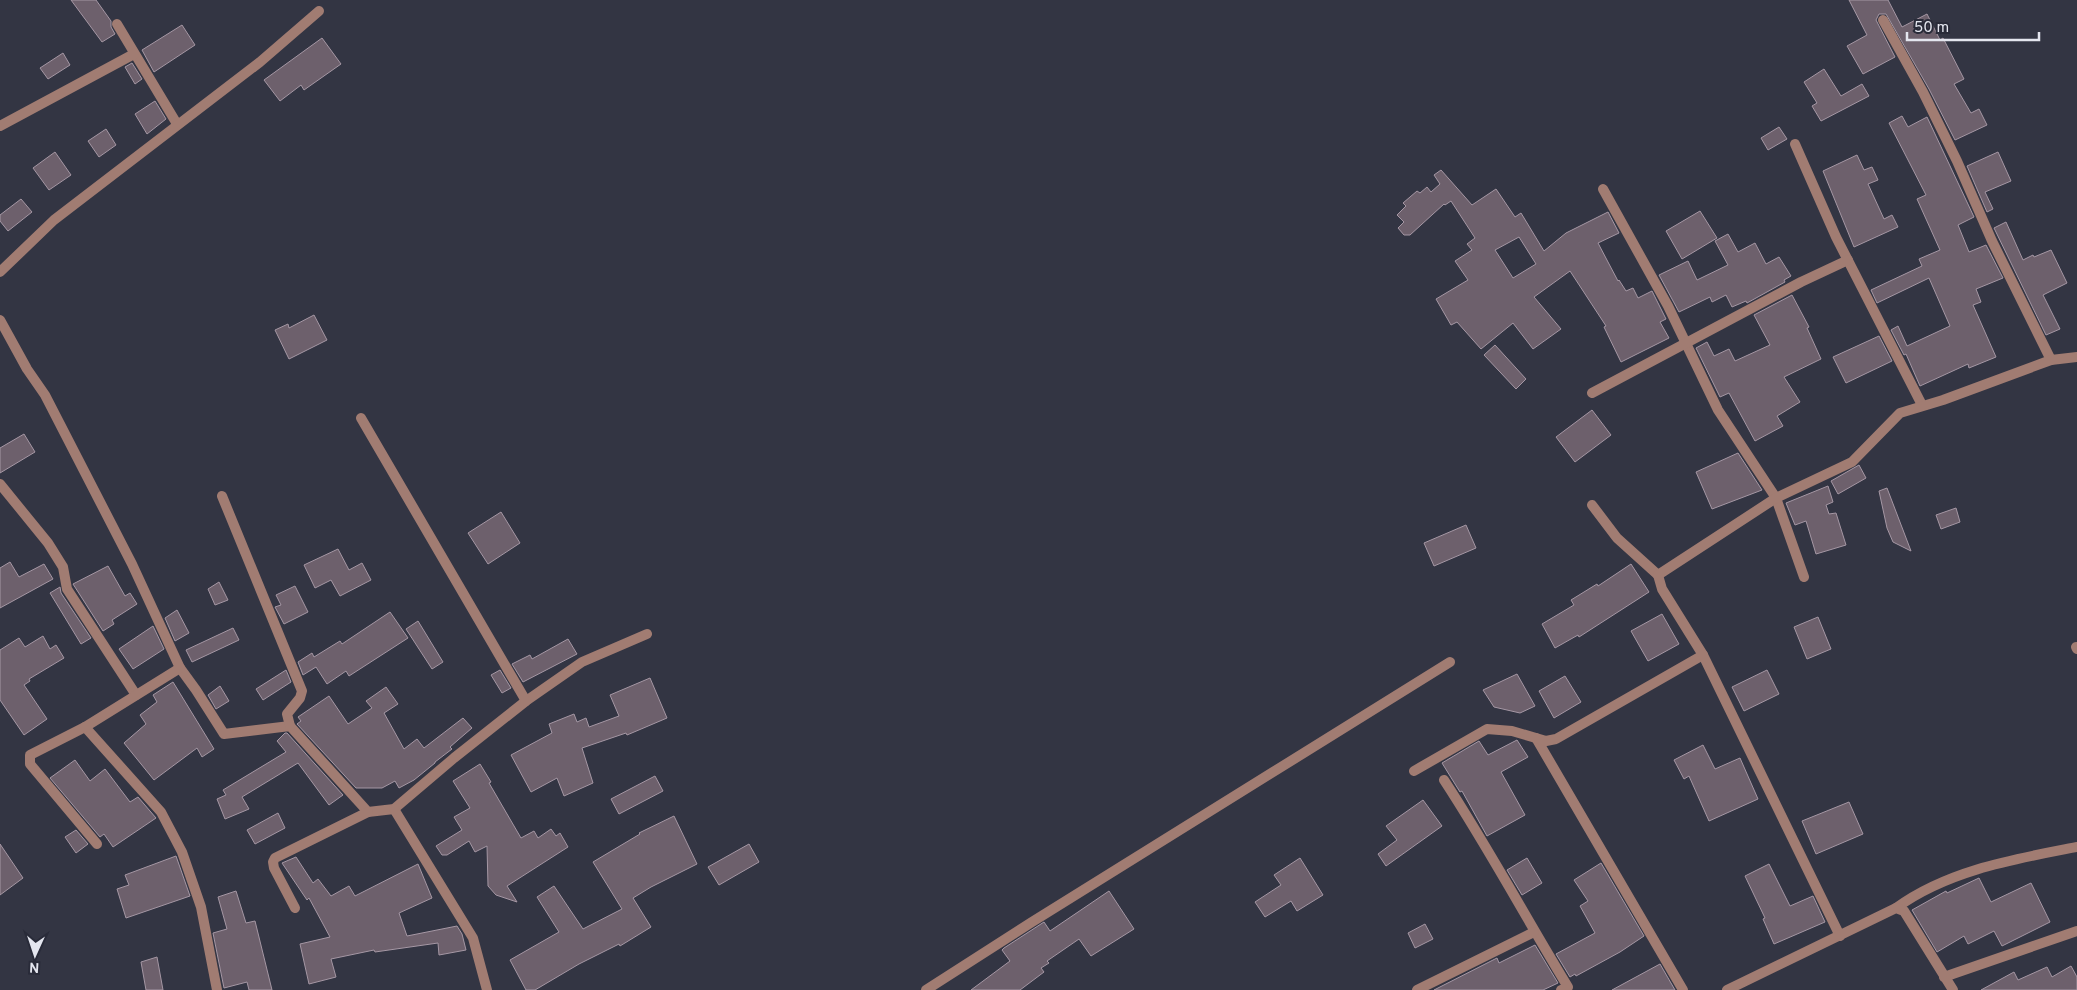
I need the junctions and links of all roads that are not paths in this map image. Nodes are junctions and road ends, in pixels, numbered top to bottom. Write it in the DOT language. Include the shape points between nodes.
graph roads {
  1 [pos="319,11"];
  2 [pos="1883,20"];
  3 [pos="117,24"];
  4 [pos="134,54"];
  5 [pos="177,124"];
  6 [pos="0,126"];
  7 [pos="1795,144"];
  8 [pos="1603,189"];
  9 [pos="1848,260"];
  10 [pos="0,272"];
  11 [pos="0,320"];
  12 [pos="1686,343"];
  13 [pos="2077,357"];
  14 [pos="2051,360"];
  15 [pos="1592,393"];
  16 [pos="1922,406"];
  17 [pos="361,418"];
  18 [pos="0,484"];
  19 [pos="222,496"];
  20 [pos="1776,498"];
  21 [pos="1592,505"];
  22 [pos="1658,575"];
  23 [pos="1804,576"];
  24 [pos="647,634"];
  25 [pos="1703,655"];
  26 [pos="1450,662"];
  27 [pos="180,668"];
  28 [pos="136,695"];
  29 [pos="526,701"];
  30 [pos="290,726"];
  31 [pos="85,727"];
  32 [pos="1536,738"];
  33 [pos="1414,771"];
  34 [pos="1444,780"];
  35 [pos="394,809"];
  36 [pos="368,812"];
  37 [pos="97,844"];
  38 [pos="2077,847"];
  39 [pos="295,908"];
  40 [pos="1896,908"];
  41 [pos="2077,931"];
  42 [pos="1534,932"];
  43 [pos="1840,936"];
  44 [pos="1944,977"];
  45 [pos="217,990"];
  46 [pos="487,990"];
  47 [pos="926,990"];
  48 [pos="1417,990"];
  49 [pos="1562,990"];
  50 [pos="1683,990"];
  51 [pos="1727,990"];
  52 [pos="1953,990"];
  1 -- 5 [label="street" via="260,62"];
  2 -- 14 [label="street" via="1923,92"];
  3 -- 4 [label="street"];
  4 -- 5 [label="street"];
  4 -- 6 [label="street"];
  5 -- 10 [label="street" via="54,220"];
  7 -- 9 [label="street"];
  8 -- 12 [label="street"];
  9 -- 12 [label="street"];
  9 -- 16 [label="street"];
  11 -- 27 [label="street" via="45,395 132,564"];
  12 -- 15 [label="street"];
  12 -- 20 [label="street" via="1718,410"];
  13 -- 14 [label="street"];
  14 -- 16 [label="street"];
  16 -- 20 [label="street" via="1900,413 1852,462"];
  17 -- 29 [label="street"];
  18 -- 28 [label="street" via="48,543 63,567 67,589"];
  19 -- 30 [label="street" via="302,691 287,714"];
  20 -- 22 [label="street"];
  20 -- 23 [label="street"];
  21 -- 22 [label="street" via="1617,538"];
  22 -- 25 [label="street" via="1662,589"];
  24 -- 29 [label="street" via="582,662"];
  25 -- 32 [label="street" via="1556,739"];
  25 -- 43 [label="street"];
  26 -- 47 [label="street"];
  27 -- 28 [label="street"];
  27 -- 30 [label="street" via="224,734"];
  28 -- 31 [label="street"];
  29 -- 35 [label="street"];
  30 -- 36 [label="street"];
  31 -- 37 [label="street" via="34,752 29,759"];
  31 -- 45 [label="street" via="161,812 182,852 201,907"];
  32 -- 33 [label="street" via="1512,731 1487,729"];
  32 -- 50 [label="street"];
  34 -- 42 [label="street" via="1478,832"];
  35 -- 36 [label="street"];
  35 -- 46 [label="street" via="473,938"];
  36 -- 39 [label="street" via="275,858 272,862 274,868"];
  38 -- 40 [label="street" via="1964,873 1910,897"];
  40 -- 43 [label="street"];
  40 -- 44 [label="street" via="1904,911"];
  41 -- 44 [label="street"];
  42 -- 48 [label="street"];
  42 -- 49 [label="street" via="1568,987"];
  43 -- 51 [label="street"];
  44 -- 52 [label="street"];
}
